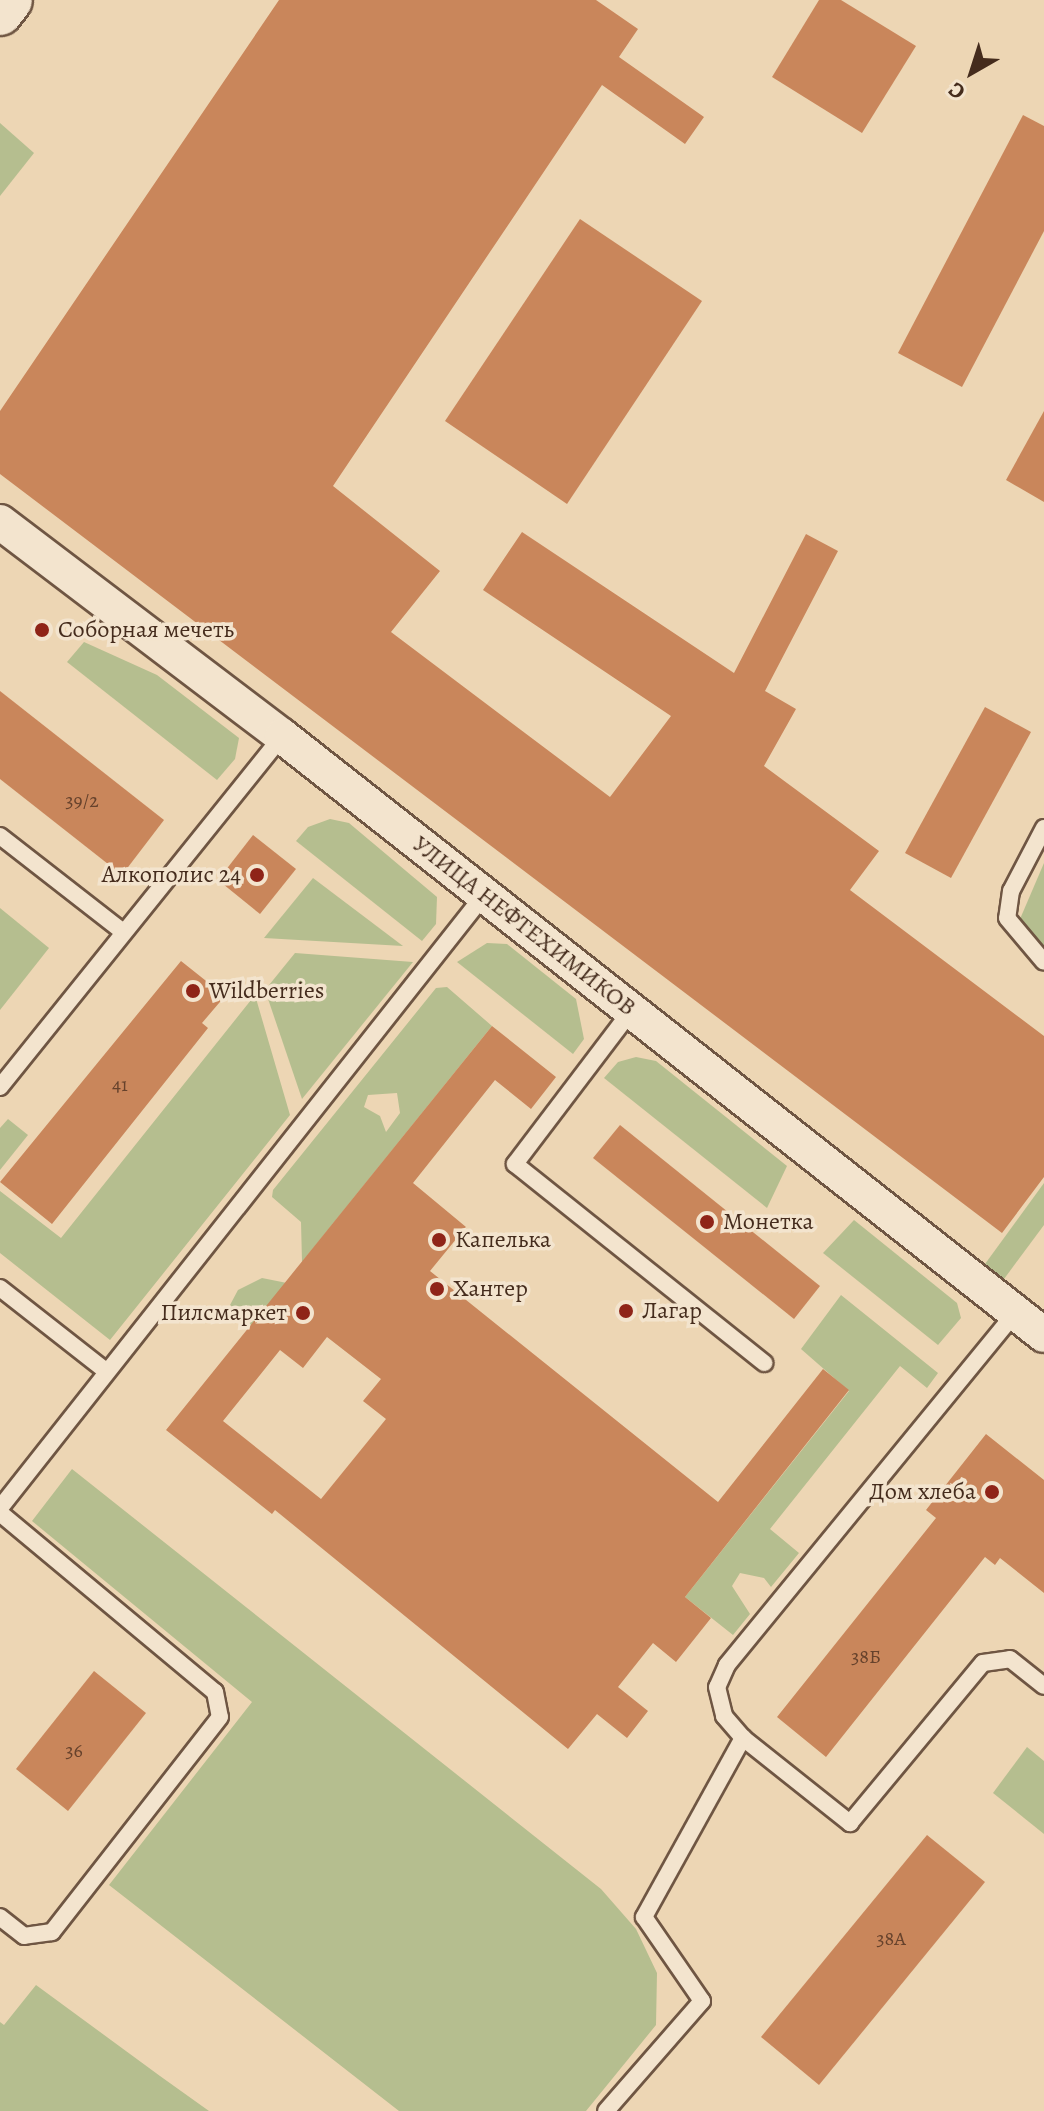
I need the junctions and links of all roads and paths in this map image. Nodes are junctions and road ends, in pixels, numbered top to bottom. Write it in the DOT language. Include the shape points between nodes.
graph roads {
  1 [pos="10,0"];
  2 [pos="0,13"];
  3 [pos="0,522"];
  4 [pos="282,736"];
  5 [pos="1044,828"];
  6 [pos="0,836"];
  7 [pos="484,895"];
  8 [pos="122,931"];
  9 [pos="1044,962"];
  10 [pos="631,1011"];
  11 [pos="0,1087"];
  12 [pos="0,1288"];
  13 [pos="1015,1313"];
  14 [pos="1044,1335"];
  15 [pos="764,1363"];
  16 [pos="106,1371"];
  17 [pos="0,1511"];
  18 [pos="1044,1686"];
  19 [pos="743,1738"];
  20 [pos="0,1917"];
  21 [pos="606,2111"];
  1 -- 2 [label="street"];
  3 -- 4 [label="street, УЛИЦА НЕФТЕХИМИКОВ"];
  4 -- 7 [label="street, УЛИЦА НЕФТЕХИМИКОВ"];
  4 -- 8 [label="lane"];
  5 -- 9 [label="lane" via="1011,891 1007,918"];
  6 -- 8 [label="lane"];
  7 -- 10 [label="street, УЛИЦА НЕФТЕХИМИКОВ"];
  7 -- 16 [label="lane"];
  8 -- 11 [label="lane"];
  10 -- 13 [label="street, УЛИЦА НЕФТЕХИМИКОВ"];
  10 -- 15 [label="lane" via="515,1164"];
  12 -- 16 [label="lane"];
  13 -- 14 [label="street, УЛИЦА НЕФТЕХИМИКОВ"];
  13 -- 19 [label="lane" via="727,1665 717,1687 724,1716"];
  16 -- 17 [label="lane"];
  17 -- 20 [label="lane" via="215,1692 220,1717 52,1932 24,1936"];
  18 -- 19 [label="lane" via="1010,1659 983,1663 850,1823"];
  19 -- 21 [label="lane" via="644,1917 702,2001"];
}
